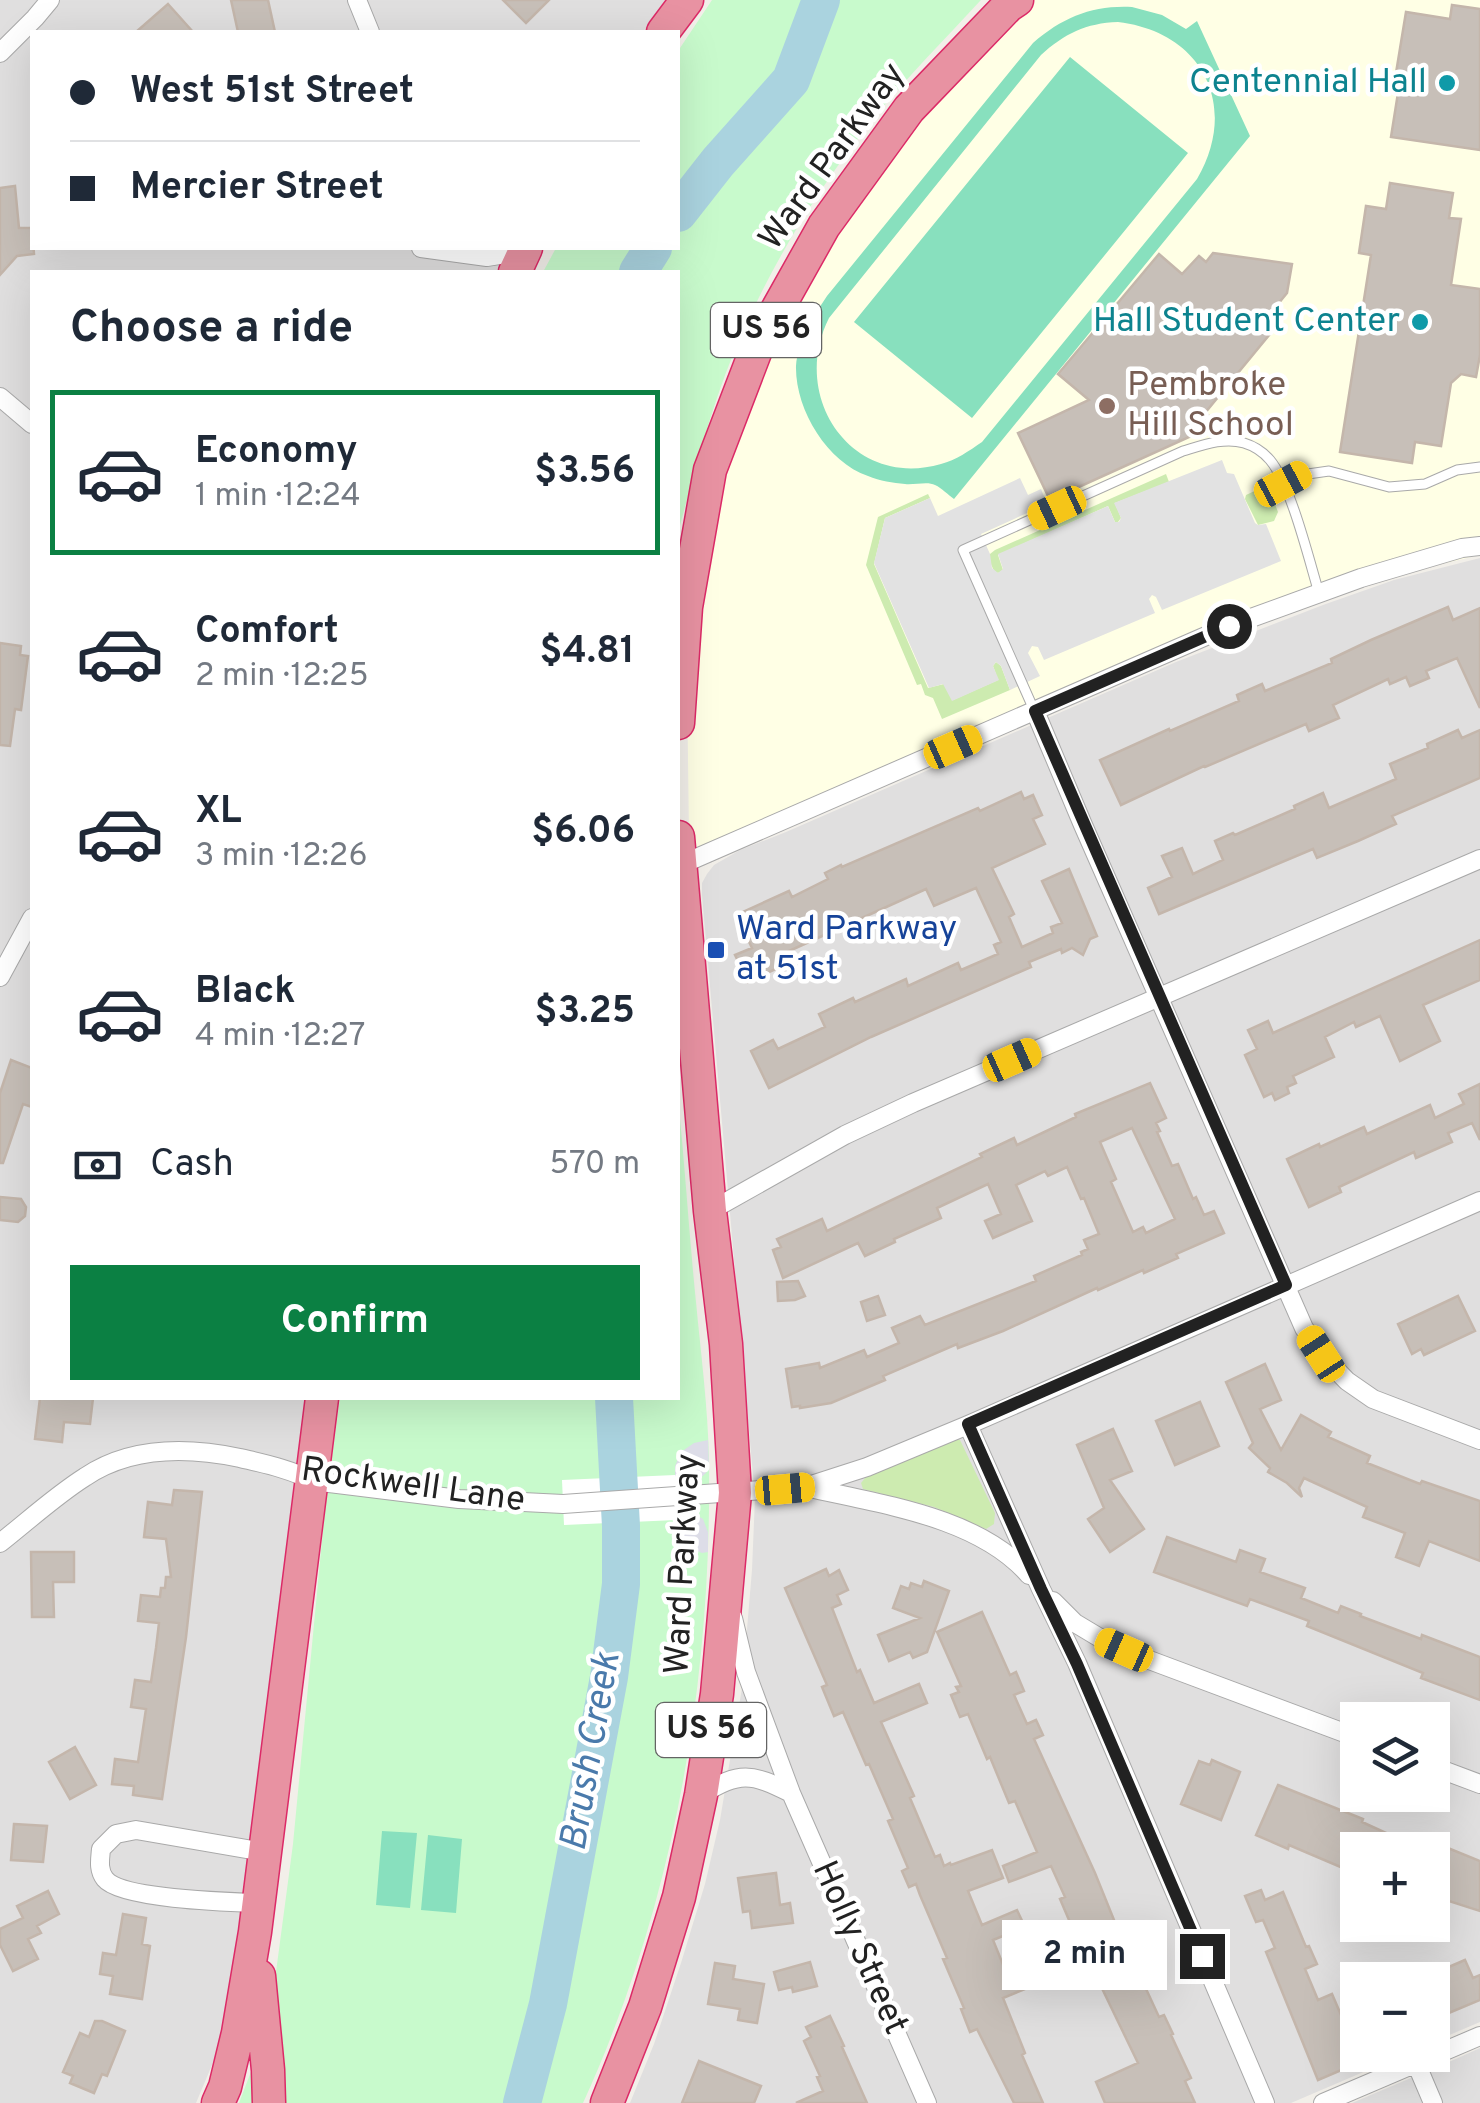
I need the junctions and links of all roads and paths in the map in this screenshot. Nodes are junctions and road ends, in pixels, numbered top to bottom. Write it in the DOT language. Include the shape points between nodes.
graph roads {
  1 [pos="50,0"];
  2 [pos="357,0"];
  3 [pos="687,0"];
  4 [pos="1013,3"];
  5 [pos="369,30"];
  6 [pos="664,30"];
  7 [pos="0,53"];
  8 [pos="444,250"];
  9 [pos="522,257"];
  10 [pos="2,401"];
  11 [pos="30,422"];
  12 [pos="1480,467"];
  13 [pos="1283,484"];
  14 [pos="1480,546"];
  15 [pos="1319,593"];
  16 [pos="680,695"];
  17 [pos="1035,711"];
  18 [pos="1480,858"];
  19 [pos="680,865"];
  20 [pos="680,888"];
  21 [pos="30,922"];
  22 [pos="0,976"];
  23 [pos="1159,996"];
  24 [pos="1480,1201"];
  25 [pos="710,1211"];
  26 [pos="1286,1285"];
  27 [pos="322,1400"];
  28 [pos="968,1424"];
  29 [pos="1480,1440"];
  30 [pos="313,1481"];
  31 [pos="805,1487"];
  32 [pos="735,1493"];
  33 [pos="0,1543"];
  34 [pos="1041,1589"];
  35 [pos="725,1600"];
  36 [pos="1340,1731"];
  37 [pos="1450,1773"];
  38 [pos="1480,1784"];
  39 [pos="791,1793"];
  40 [pos="701,1795"];
  41 [pos="264,1852"];
  42 [pos="257,1917"];
  43 [pos="1480,2036"];
  44 [pos="1450,2049"];
  45 [pos="1395,2072"];
  46 [pos="1420,2072"];
  47 [pos="218,2103"];
  48 [pos="269,2103"];
  49 [pos="607,2103"];
  50 [pos="928,2103"];
  51 [pos="1265,2103"];
  52 [pos="1323,2103"];
  53 [pos="1434,2103"];
  1 -- 7 [label="street"];
  2 -- 5 [label="street"];
  3 -- 6 [label="highway"];
  4 -- 16 [label="highway, Ward Parkway / US 56" via="909,110 824,226 758,342 710,470 686,607"];
  8 -- 9 [label="street"];
  10 -- 11 [label="street"];
  12 -- 13 [label="lane" via="1425,484 1389,487 1329,471"];
  13 -- 15 [label="lane"];
  13 -- 17 [label="lane" via="1258,449 1212,443 963,550"];
  14 -- 15 [label="street"];
  15 -- 17 [label="street"];
  17 -- 19 [label="street"];
  17 -- 23 [label="street"];
  18 -- 23 [label="street"];
  20 -- 25 [label="highway, Ward Parkway / US 56"];
  21 -- 22 [label="street"];
  23 -- 25 [label="street" via="845,1135"];
  23 -- 26 [label="street"];
  24 -- 26 [label="street"];
  25 -- 32 [label="highway, Ward Parkway / US 56"];
  26 -- 28 [label="street"];
  26 -- 29 [label="street" via="1304,1328 1347,1381 1373,1399"];
  27 -- 30 [label="highway"];
  28 -- 31 [label="street"];
  28 -- 34 [label="street"];
  30 -- 32 [label="street, Rockwell Lane" via="458,1500 563,1504"];
  30 -- 33 [label="street, Rockwell Lane" via="216,1453 143,1454 87,1475"];
  30 -- 41 [label="highway"];
  31 -- 32 [label="street, Rockwell Lane"];
  31 -- 34 [label="street" via="921,1514 990,1541"];
  32 -- 35 [label="highway, Ward Parkway / US 56"];
  34 -- 36 [label="street" via="1105,1641"];
  34 -- 51 [label="street"];
  35 -- 39 [label="street, Holly Street"];
  35 -- 40 [label="highway, Ward Parkway / US 56"];
  37 -- 38 [label="street"];
  39 -- 40 [label="street" via="743,1776"];
  39 -- 50 [label="street, Holly Street"];
  40 -- 49 [label="highway, Ward Parkway / US 56" via="679,1897"];
  41 -- 42 [label="highway"];
  41 -- 42 [label="street" via="136,1830 116,1834 101,1849 103,1877 116,1888"];
  42 -- 47 [label="highway" via="238,2034"];
  42 -- 48 [label="highway"];
  43 -- 44 [label="street"];
  45 -- 52 [label="street"];
  46 -- 53 [label="street"];
}
